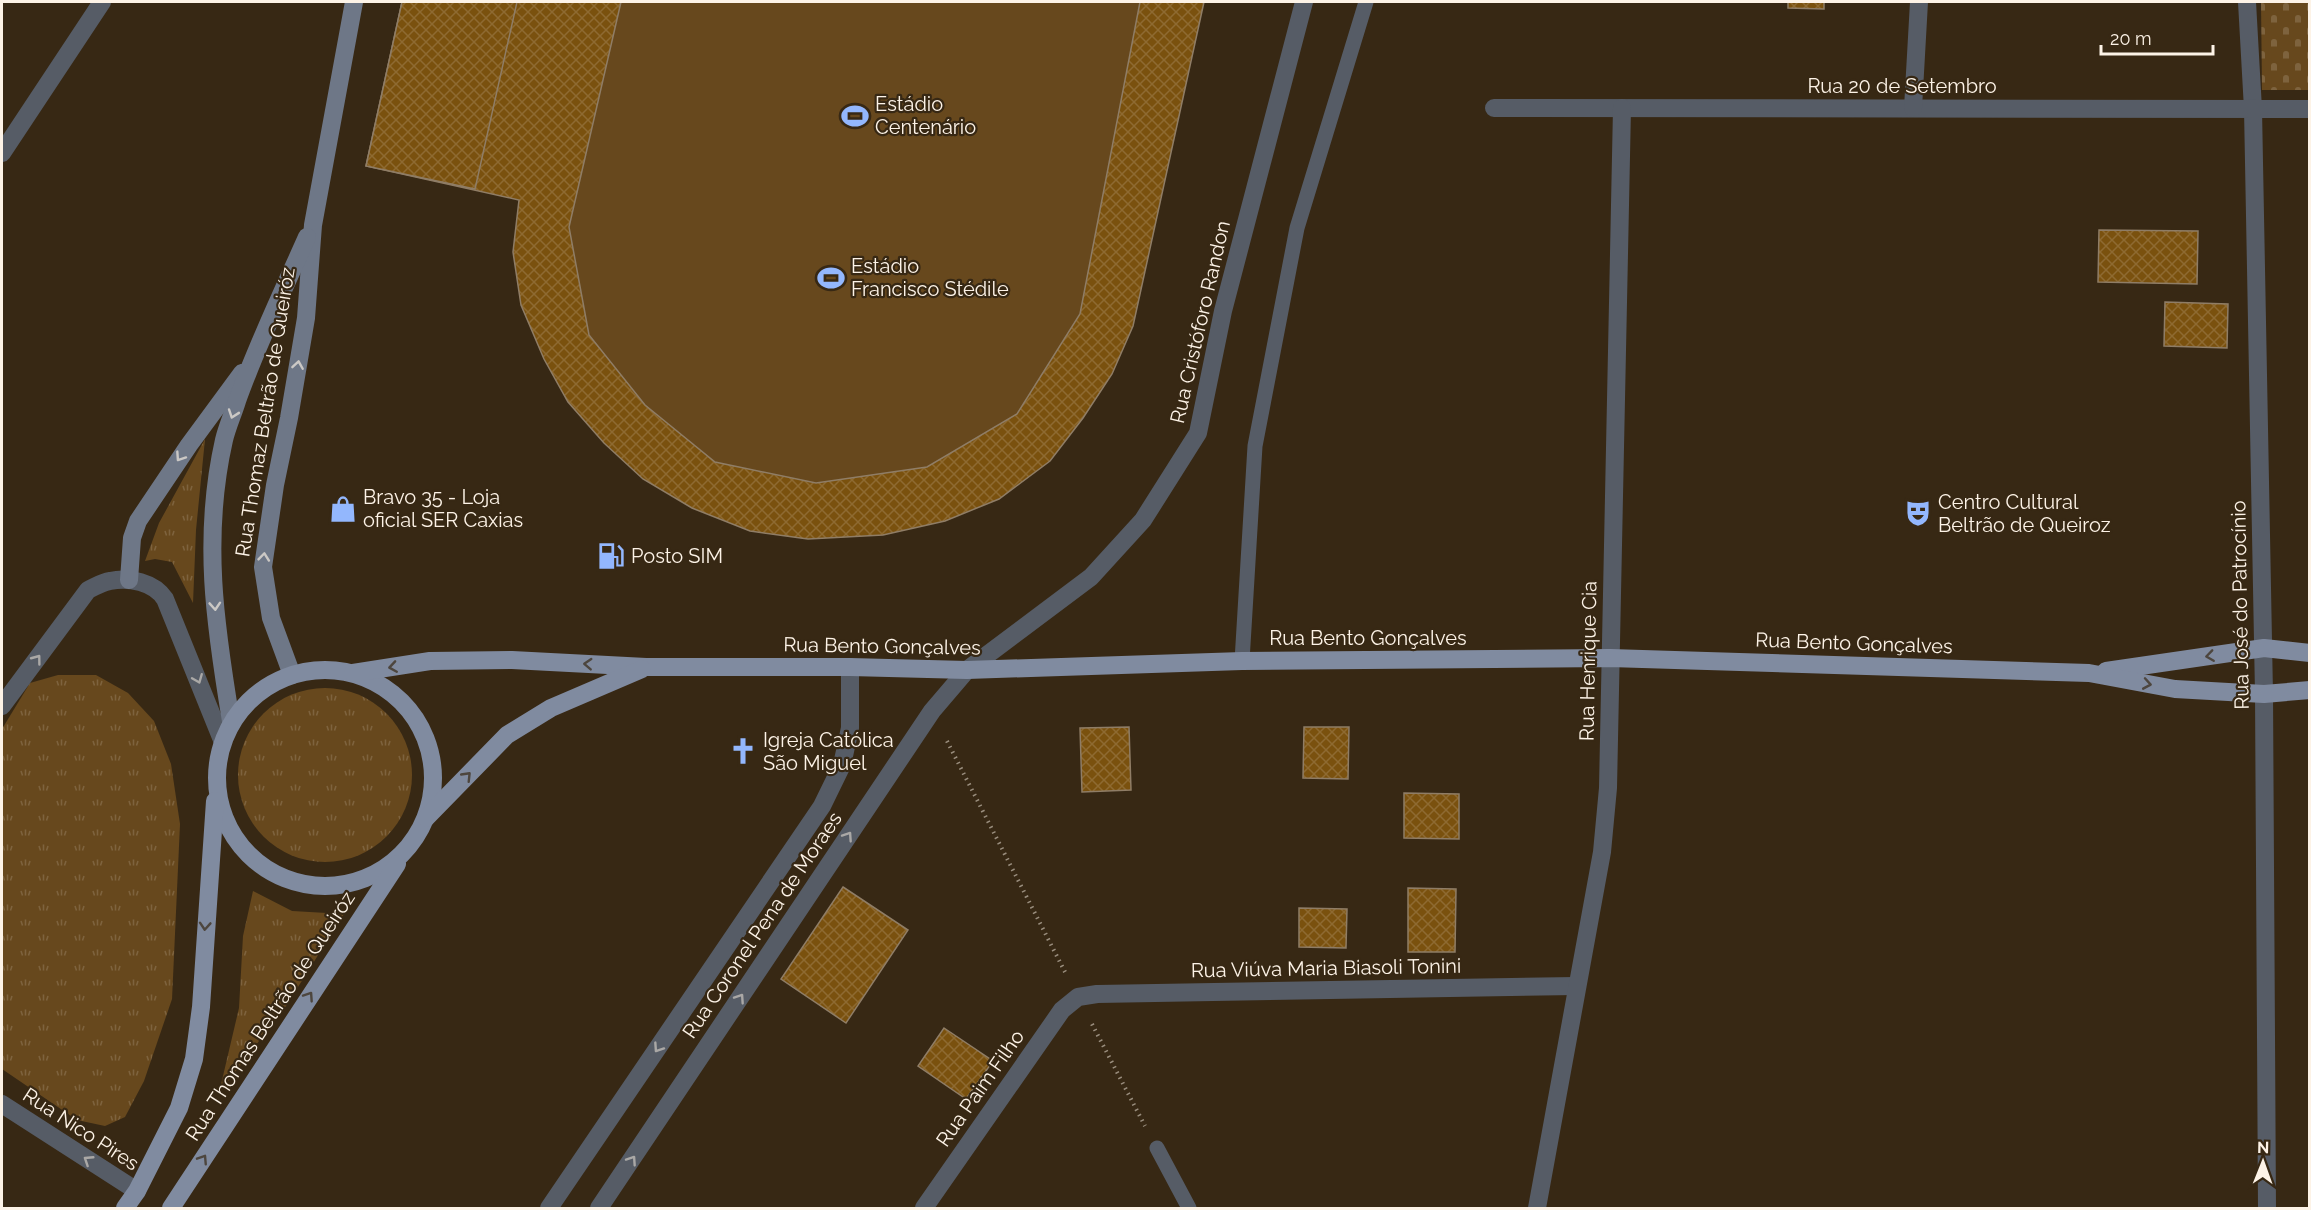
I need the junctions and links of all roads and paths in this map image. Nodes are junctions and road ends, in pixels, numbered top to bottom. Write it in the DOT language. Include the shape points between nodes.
graph roads {
  1 [pos="102,2"];
  2 [pos="354,2"];
  3 [pos="1304,2"];
  4 [pos="1366,2"];
  5 [pos="1918,2"];
  6 [pos="2247,2"];
  7 [pos="1494,108"];
  8 [pos="1622,108"];
  9 [pos="1912,108"];
  10 [pos="2253,109"];
  11 [pos="2310,109"];
  12 [pos="2,153"];
  13 [pos="313,225"];
  14 [pos="252,359"];
  15 [pos="129,580"];
  16 [pos="2264,648"];
  17 [pos="2310,653"];
  18 [pos="1610,658"];
  19 [pos="1242,661"];
  20 [pos="646,667"];
  21 [pos="850,667"];
  22 [pos="967,670"];
  23 [pos="353,673"];
  24 [pos="2089,673"];
  25 [pos="292,675"];
  26 [pos="2310,690"];
  27 [pos="2264,694"];
  28 [pos="2,706"];
  29 [pos="932,711"];
  30 [pos="231,721"];
  31 [pos="222,740"];
  32 [pos="216,789"];
  33 [pos="426,818"];
  34 [pos="407,849"];
  35 [pos="1576,986"];
  36 [pos="1078,997"];
  37 [pos="2,1104"];
  38 [pos="1157,1148"];
  39 [pos="137,1191"];
  40 [pos="125,1209"];
  41 [pos="171,1209"];
  42 [pos="549,1209"];
  43 [pos="599,1209"];
  44 [pos="924,1209"];
  45 [pos="1189,1209"];
  46 [pos="1538,1209"];
  47 [pos="2267,1209"];
  1 -- 12 [label="street"];
  2 -- 13 [label="main road, Rua Thomaz Beltrão de Queiróz"];
  3 -- 22 [label="street, Rua Cristóforo Randon" via="1223,311 1198,433 1143,520 1091,577"];
  4 -- 19 [label="lane" via="1297,228 1257,434"];
  5 -- 9 [label="street"];
  6 -- 10 [label="street, Rua José do Patrocínio"];
  7 -- 8 [label="street, Rua 20 de Setembro"];
  8 -- 9 [label="street, Rua 20 de Setembro"];
  8 -- 18 [label="street, Rua Henrique Cia"];
  9 -- 10 [label="street, Rua 20 de Setembro"];
  10 -- 11 [label="street, Rua 20 de Setembro"];
  10 -- 16 [label="street, Rua José do Patrocínio"];
  13 -- 14 [label="main road, Rua Thomaz Beltrão de Queiróz"];
  25 -- 13 [label="main road, Rua Thomaz Beltrão de Queiróz, one-way" via="271,618 263,567 306,318"];
  14 -- 15 [label="main road, one-way" via="138,520 132,538"];
  14 -- 30 [label="main road, Rua Thomaz Beltrão de Queiróz, one-way" via="224,439 214,497 211,551 217,635"];
  28 -- 15 [label="street, one-way" via="88,590 109,581"];
  15 -- 31 [label="street, one-way" via="159,589 165,598"];
  16 -- 17 [label="main road, Rua Bento Gonçalves"];
  16 -- 24 [label="main road, Rua Bento Gonçalves, one-way"];
  16 -- 27 [label="street, Rua José do Patrocínio"];
  18 -- 19 [label="main road, Rua Bento Gonçalves"];
  18 -- 24 [label="main road, Rua Bento Gonçalves"];
  18 -- 35 [label="street, Rua Henrique Cia" via="1603,841"];
  19 -- 22 [label="main road, Rua Bento Gonçalves"];
  20 -- 21 [label="main road, Rua Bento Gonçalves"];
  20 -- 23 [label="main road, Rua Bento Gonçalves, one-way" via="512,660 430,661"];
  33 -- 20 [label="main road, Rua Bento Gonçalves, one-way" via="507,735 551,708"];
  21 -- 22 [label="main road, Rua Bento Gonçalves"];
  21 -- 42 [label="street, Rua Coronel Pena de Moraes, one-way" via="850,728 842,765 822,806"];
  22 -- 29 [label="street, Rua Coronel Pena de Moraes"];
  23 -- 25 [label="main road, Rua Bento Gonçalves" via="322,669"];
  23 -- 33 [label="main road, Rua Bento Gonçalves" via="381,685 405,704 422,729 432,758 433,788"];
  24 -- 27 [label="main road, Rua Bento Gonçalves, one-way" via="2175,689"];
  25 -- 30 [label="main road, Rua Bento Gonçalves" via="261,690"];
  26 -- 27 [label="main road, Rua Bento Gonçalves"];
  27 -- 47 [label="street, Rua José do Patrocínio"];
  29 -- 36 [label="path"];
  43 -- 29 [label="street, Rua Coronel Pena de Moraes, one-way"];
  30 -- 31 [label="main road, Rua Bento Gonçalves"];
  31 -- 32 [label="main road, Rua Bento Gonçalves"];
  32 -- 34 [label="main road, Rua Bento Gonçalves" via="226,824 246,854 275,875 310,886 345,884 379,872"];
  32 -- 39 [label="main road, Rua Thomas Beltrão de Queiróz, one-way" via="194,1059 179,1108"];
  33 -- 34 [label="main road, Rua Bento Gonçalves"];
  41 -- 34 [label="main road, Rua Thomas Beltrão de Queiróz, one-way"];
  35 -- 36 [label="street, Rua Viúva Maria Biasoli Tonini" via="1109,993"];
  35 -- 46 [label="street, Rua Henrique Cia"];
  36 -- 38 [label="path"];
  36 -- 44 [label="street, Rua Paim Filho" via="1062,1010"];
  39 -- 37 [label="street, Rua Nico Pires, one-way"];
  38 -- 45 [label="lane"];
  39 -- 40 [label="main road, Rua Thomas Beltrão de Queiróz"];
}
